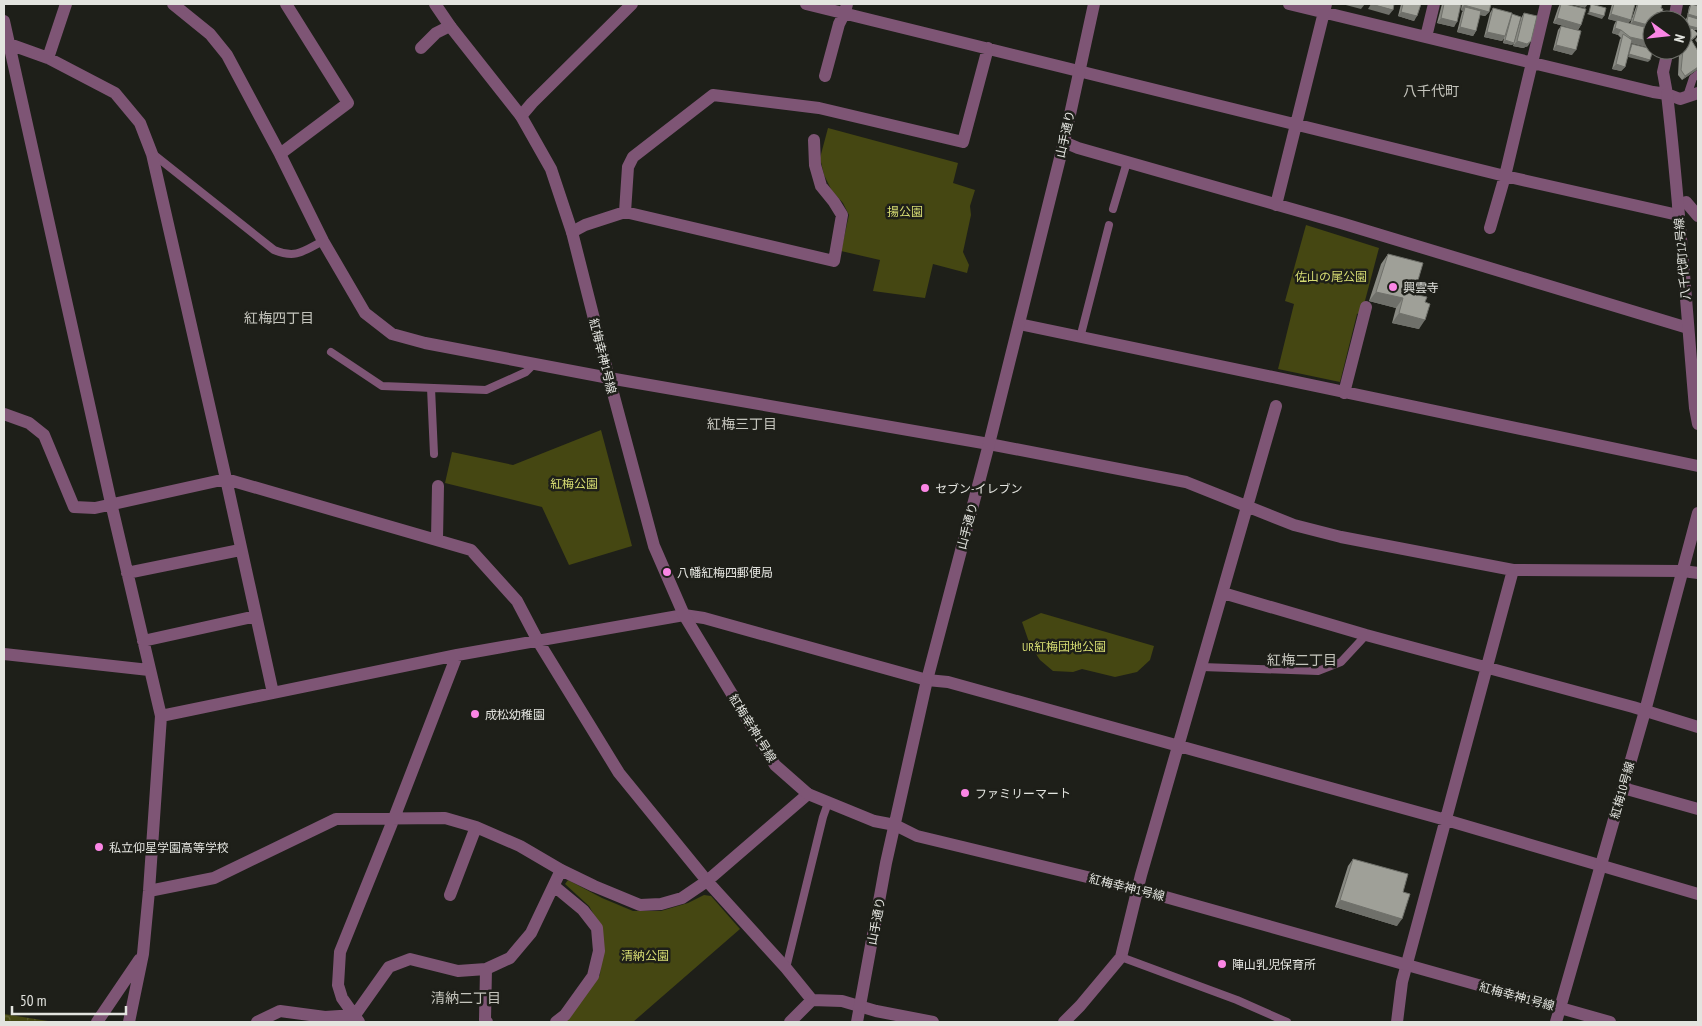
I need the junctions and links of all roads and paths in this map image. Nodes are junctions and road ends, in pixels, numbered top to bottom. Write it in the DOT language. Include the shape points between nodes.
graph roads {
  1 [pos="66,4"];
  2 [pos="173,4"];
  3 [pos="286,4"];
  4 [pos="435,4"];
  5 [pos="632,4"];
  6 [pos="806,4"];
  7 [pos="1094,4"];
  8 [pos="1288,4"];
  9 [pos="1434,4"];
  10 [pos="1546,4"];
  11 [pos="846,8"];
  12 [pos="1325,8"];
  13 [pos="4,21"];
  14 [pos="450,26"];
  15 [pos="1426,37"];
  16 [pos="9,44"];
  17 [pos="421,48"];
  18 [pos="988,48"];
  19 [pos="48,58"];
  20 [pos="1666,60"];
  21 [pos="1532,63"];
  22 [pos="1079,72"];
  23 [pos="1698,74"];
  24 [pos="824,76"];
  25 [pos="1667,94"];
  26 [pos="1693,94"];
  27 [pos="522,116"];
  28 [pos="1295,124"];
  29 [pos="814,140"];
  30 [pos="1064,142"];
  31 [pos="152,154"];
  32 [pos="280,154"];
  33 [pos="1126,162"];
  34 [pos="1505,176"];
  35 [pos="1276,204"];
  36 [pos="1681,208"];
  37 [pos="1113,209"];
  38 [pos="624,212"];
  39 [pos="1698,214"];
  40 [pos="1109,225"];
  41 [pos="1490,228"];
  42 [pos="572,232"];
  43 [pos="324,241"];
  44 [pos="1366,307"];
  45 [pos="1019,324"];
  46 [pos="1688,328"];
  47 [pos="1080,338"];
  48 [pos="331,352"];
  49 [pos="534,364"];
  50 [pos="609,378"];
  51 [pos="431,388"];
  52 [pos="1344,393"];
  53 [pos="1276,406"];
  54 [pos="1697,408"];
  55 [pos="4,414"];
  56 [pos="1698,424"];
  57 [pos="990,444"];
  58 [pos="434,454"];
  59 [pos="1698,466"];
  60 [pos="226,479"];
  61 [pos="438,486"];
  62 [pos="111,503"];
  63 [pos="1247,507"];
  64 [pos="1698,513"];
  65 [pos="436,539"];
  66 [pos="240,550"];
  67 [pos="1513,570"];
  68 [pos="1683,571"];
  69 [pos="127,573"];
  70 [pos="1698,573"];
  71 [pos="1223,593"];
  72 [pos="684,614"];
  73 [pos="256,616"];
  74 [pos="1366,634"];
  75 [pos="143,641"];
  76 [pos="538,641"];
  77 [pos="4,654"];
  78 [pos="457,655"];
  79 [pos="1488,667"];
  80 [pos="1202,668"];
  81 [pos="149,670"];
  82 [pos="927,680"];
  83 [pos="273,693"];
  84 [pos="1645,711"];
  85 [pos="161,716"];
  86 [pos="1698,727"];
  87 [pos="1179,747"];
  88 [pos="1623,788"];
  89 [pos="808,794"];
  90 [pos="828,803"];
  91 [pos="1698,809"];
  92 [pos="394,818"];
  93 [pos="1446,820"];
  94 [pos="894,825"];
  95 [pos="476,827"];
  96 [pos="1600,865"];
  97 [pos="561,870"];
  98 [pos="707,881"];
  99 [pos="554,886"];
  100 [pos="1138,889"];
  101 [pos="149,890"];
  102 [pos="1698,894"];
  103 [pos="450,895"];
  104 [pos="143,954"];
  105 [pos="1121,956"];
  106 [pos="1407,966"];
  107 [pos="786,968"];
  108 [pos="486,969"];
  109 [pos="812,1000"];
  110 [pos="860,1006"];
  111 [pos="1561,1008"];
  112 [pos="353,1020"];
  113 [pos="97,1022"];
  114 [pos="129,1022"];
  115 [pos="257,1022"];
  116 [pos="486,1022"];
  117 [pos="556,1022"];
  118 [pos="790,1022"];
  119 [pos="857,1022"];
  120 [pos="933,1022"];
  121 [pos="1064,1022"];
  122 [pos="1287,1022"];
  123 [pos="1397,1022"];
  124 [pos="1556,1022"];
  125 [pos="1610,1022"];
  1 -- 19 [label="street"];
  2 -- 32 [label="street" via="210,34 227,55"];
  3 -- 32 [label="street" via="348,103"];
  4 -- 14 [label="street, 紅梅幸神1号線"];
  5 -- 27 [label="street"];
  6 -- 11 [label="street"];
  7 -- 22 [label="street, 山手通り"];
  8 -- 12 [label="street"];
  9 -- 15 [label="street"];
  10 -- 21 [label="street"];
  11 -- 18 [label="street"];
  11 -- 24 [label="street"];
  12 -- 15 [label="street"];
  12 -- 28 [label="street"];
  13 -- 16 [label="street"];
  14 -- 17 [label="street"];
  14 -- 27 [label="street, 紅梅幸神1号線"];
  15 -- 21 [label="street"];
  16 -- 19 [label="street"];
  16 -- 62 [label="street"];
  18 -- 22 [label="street"];
  18 -- 38 [label="street" via="963,142 820,108 713,95 634,157 628,167"];
  19 -- 31 [label="street" via="115,92 140,123"];
  20 -- 25 [label="street, 八千代町12号線" via="1663,72"];
  21 -- 25 [label="street"];
  21 -- 34 [label="street"];
  22 -- 28 [label="street"];
  22 -- 30 [label="street, 山手通り"];
  23 -- 26 [label="lane" via="1693,78"];
  25 -- 26 [label="street" via="1680,99"];
  25 -- 36 [label="street, 八千代町12号線"];
  27 -- 42 [label="street, 紅梅幸神1号線" via="550,169"];
  28 -- 34 [label="street"];
  28 -- 35 [label="street"];
  29 -- 38 [label="street" via="815,165 821,186 842,215 834,261"];
  30 -- 33 [label="street"];
  30 -- 45 [label="street, 山手通り"];
  31 -- 43 [label="lane" via="274,250 287,255 301,253"];
  31 -- 60 [label="street"];
  32 -- 43 [label="street"];
  33 -- 35 [label="street"];
  33 -- 37 [label="lane"];
  34 -- 36 [label="street"];
  34 -- 41 [label="street"];
  35 -- 46 [label="street"];
  36 -- 39 [label="street"];
  36 -- 46 [label="street, 八千代町12号線"];
  38 -- 42 [label="street"];
  40 -- 47 [label="lane"];
  42 -- 50 [label="street, 紅梅幸神1号線"];
  43 -- 49 [label="street" via="365,313 392,334"];
  44 -- 52 [label="street"];
  45 -- 47 [label="street"];
  45 -- 57 [label="street, 山手通り"];
  46 -- 54 [label="street, 八千代町12号線"];
  47 -- 52 [label="street"];
  48 -- 51 [label="lane" via="382,386"];
  49 -- 50 [label="street"];
  49 -- 51 [label="lane" via="526,372 486,390"];
  50 -- 57 [label="street"];
  50 -- 72 [label="street, 紅梅幸神1号線" via="654,546"];
  51 -- 58 [label="lane"];
  52 -- 59 [label="street"];
  53 -- 63 [label="street"];
  54 -- 56 [label="street, 八千代町12号線"];
  55 -- 62 [label="street" via="30,423 44,435 74,507 95,508"];
  57 -- 63 [label="street" via="1186,482"];
  57 -- 82 [label="street, 山手通り"];
  60 -- 62 [label="street"];
  60 -- 65 [label="street"];
  60 -- 66 [label="street"];
  61 -- 65 [label="street"];
  62 -- 69 [label="street"];
  63 -- 67 [label="street" via="1294,525 1341,537"];
  63 -- 71 [label="street"];
  64 -- 68 [label="street"];
  65 -- 76 [label="street" via="471,550 517,601"];
  66 -- 69 [label="street"];
  66 -- 73 [label="street"];
  67 -- 68 [label="street"];
  67 -- 79 [label="street"];
  68 -- 70 [label="street"];
  68 -- 84 [label="street, 紅梅10号線"];
  69 -- 75 [label="street"];
  71 -- 74 [label="street"];
  71 -- 80 [label="street"];
  72 -- 76 [label="street"];
  72 -- 82 [label="street"];
  72 -- 89 [label="street, 紅梅幸神1号線" via="775,765"];
  73 -- 75 [label="street"];
  73 -- 83 [label="street"];
  74 -- 79 [label="street"];
  74 -- 80 [label="lane" via="1341,662 1318,671"];
  75 -- 81 [label="street"];
  76 -- 78 [label="street"];
  76 -- 98 [label="street" via="619,773"];
  77 -- 81 [label="street"];
  78 -- 83 [label="street"];
  78 -- 92 [label="street"];
  79 -- 84 [label="street"];
  79 -- 93 [label="street"];
  80 -- 87 [label="street"];
  81 -- 85 [label="street"];
  82 -- 87 [label="street" via="948,682"];
  82 -- 94 [label="street, 山手通り"];
  83 -- 85 [label="street"];
  84 -- 86 [label="street"];
  84 -- 88 [label="street, 紅梅10号線"];
  85 -- 101 [label="street"];
  87 -- 93 [label="street"];
  87 -- 100 [label="street"];
  88 -- 91 [label="street"];
  88 -- 96 [label="street, 紅梅10号線"];
  89 -- 90 [label="street, 紅梅幸神1号線"];
  89 -- 98 [label="street"];
  90 -- 94 [label="street, 紅梅幸神1号線" via="874,821"];
  90 -- 107 [label="lane"];
  92 -- 95 [label="street" via="445,818"];
  92 -- 101 [label="street" via="336,819 214,878"];
  92 -- 112 [label="street" via="340,952 338,985"];
  93 -- 96 [label="street"];
  93 -- 106 [label="street"];
  94 -- 100 [label="street, 紅梅幸神1号線" via="917,836"];
  94 -- 110 [label="street, 山手通り"];
  95 -- 97 [label="street" via="520,846"];
  95 -- 103 [label="street"];
  96 -- 102 [label="street"];
  96 -- 111 [label="street, 紅梅10号線"];
  97 -- 98 [label="street" via="640,905 682,898"];
  97 -- 99 [label="street"];
  98 -- 107 [label="street"];
  99 -- 108 [label="street" via="531,933 510,958"];
  99 -- 117 [label="street" via="583,910 597,928 598,951 593,976 565,1015"];
  100 -- 105 [label="street"];
  100 -- 106 [label="street, 紅梅幸神1号線"];
  101 -- 104 [label="street"];
  104 -- 113 [label="street"];
  104 -- 114 [label="street"];
  105 -- 121 [label="street"];
  105 -- 122 [label="lane"];
  106 -- 111 [label="street, 紅梅幸神1号線"];
  106 -- 123 [label="street"];
  107 -- 109 [label="street"];
  108 -- 112 [label="street" via="458,971 410,959 389,967"];
  108 -- 116 [label="street"];
  109 -- 110 [label="street" via="842,1001"];
  109 -- 118 [label="street"];
  110 -- 119 [label="street, 山手通り"];
  110 -- 120 [label="street"];
  111 -- 124 [label="street, 紅梅10号線"];
  111 -- 125 [label="street, 紅梅幸神1号線"];
  112 -- 115 [label="street" via="280,1011"];
}
